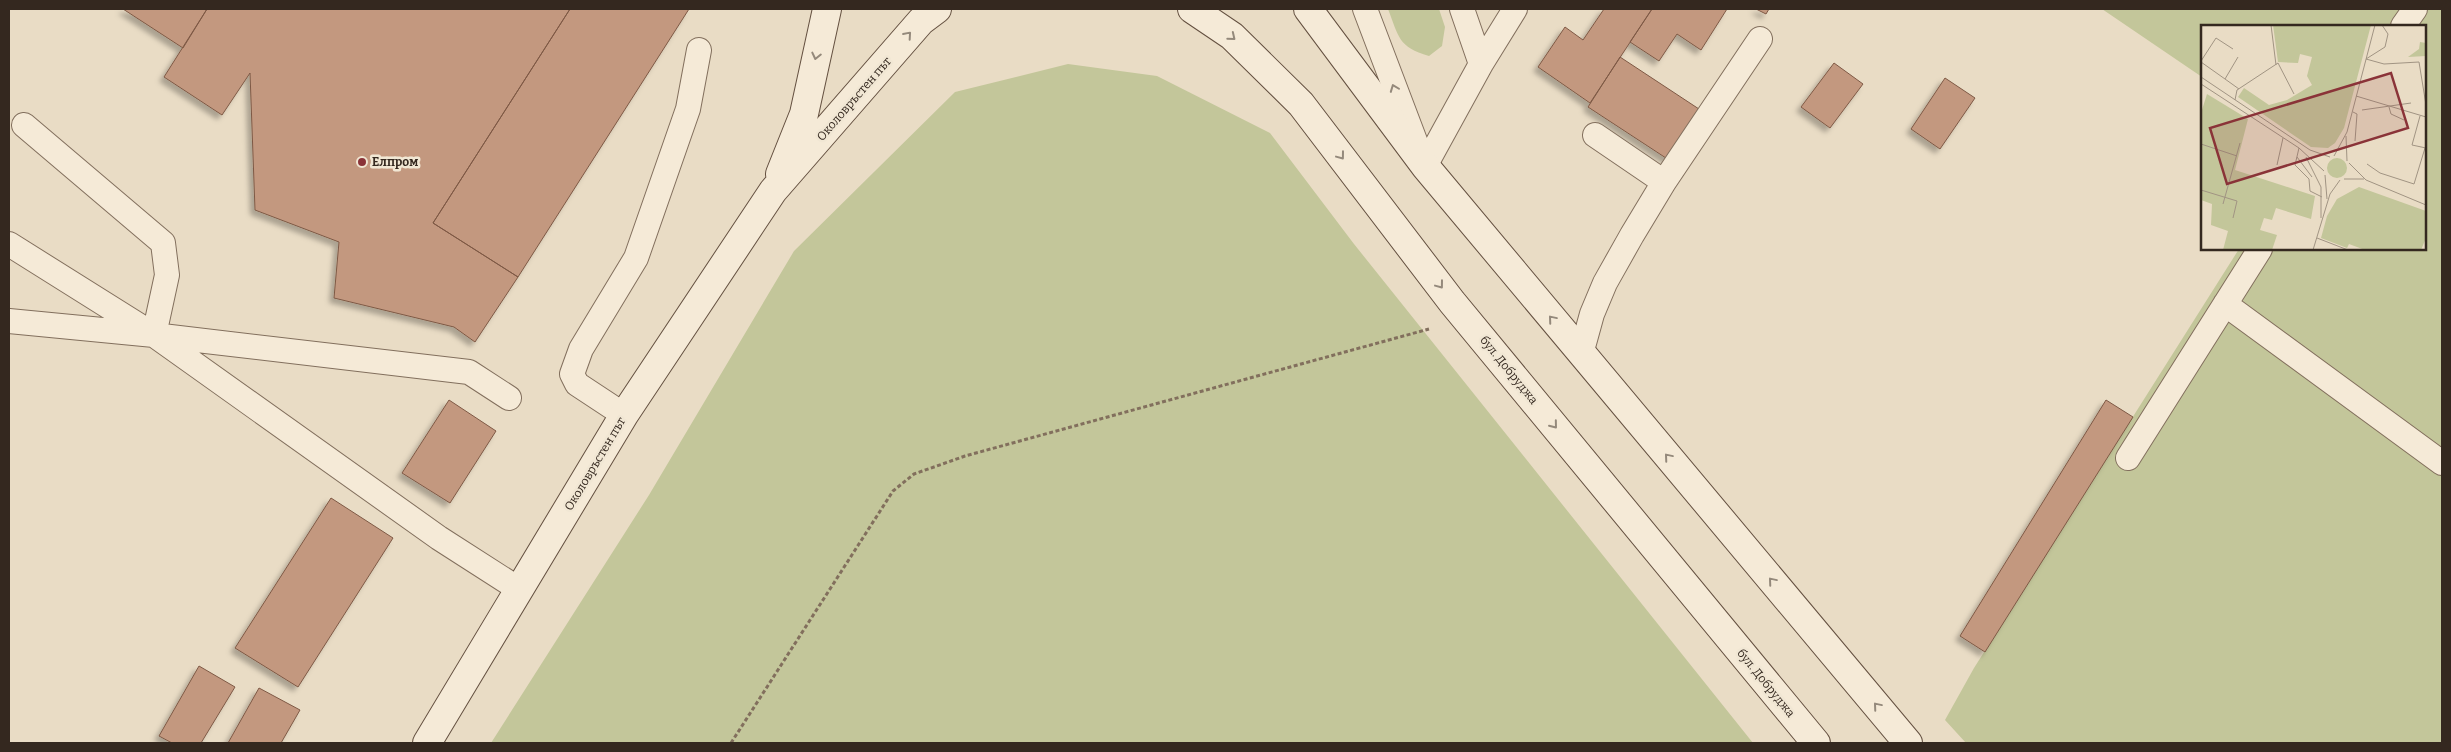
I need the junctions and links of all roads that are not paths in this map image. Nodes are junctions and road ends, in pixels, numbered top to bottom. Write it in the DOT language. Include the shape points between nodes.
graph roads {
  1 [pos="827,9"];
  2 [pos="937,9"];
  3 [pos="1192,9"];
  4 [pos="1308,9"];
  5 [pos="1364,9"];
  6 [pos="1462,9"];
  7 [pos="1515,9"];
  8 [pos="2415,9"];
  9 [pos="2405,25"];
  10 [pos="1760,39"];
  11 [pos="699,50"];
  12 [pos="1481,64"];
  13 [pos="24,125"];
  14 [pos="1595,135"];
  15 [pos="1425,166"];
  16 [pos="1664,182"];
  17 [pos="773,192"];
  18 [pos="9,244"];
  19 [pos="2259,250"];
  20 [pos="2225,304"];
  21 [pos="9,321"];
  22 [pos="154,336"];
  23 [pos="1581,354"];
  24 [pos="509,398"];
  25 [pos="624,415"];
  26 [pos="2128,458"];
  27 [pos="2442,463"];
  28 [pos="520,590"];
  29 [pos="427,743"];
  30 [pos="1816,743"];
  31 [pos="1908,743"];
  1 -- 17 [label="main road, Околовръстен път, one-way" via="804,114"];
  17 -- 2 [label="main road, Околовръстен път, one-way" via="921,20"];
  3 -- 30 [label="main road, бул. Добруджа, one-way" via="1232,36 1301,104 1467,319"];
  4 -- 15 [label="main road"];
  15 -- 5 [label="lane, one-way"];
  6 -- 12 [label="lane"];
  7 -- 12 [label="lane"];
  8 -- 9 [label="lane"];
  10 -- 16 [label="lane"];
  11 -- 25 [label="lane" via="688,109 636,258 581,349 572,374 576,384"];
  12 -- 15 [label="lane"];
  13 -- 22 [label="lane" via="163,243 167,275"];
  14 -- 16 [label="lane"];
  23 -- 15 [label="main road, one-way"];
  16 -- 23 [label="lane" via="1605,283"];
  17 -- 25 [label="main road, Околовръстен път"];
  18 -- 22 [label="lane"];
  19 -- 20 [label="lane"];
  20 -- 26 [label="lane"];
  20 -- 27 [label="lane"];
  21 -- 22 [label="lane"];
  22 -- 24 [label="lane" via="469,372"];
  22 -- 28 [label="lane" via="439,538"];
  31 -- 23 [label="main road, one-way"];
  25 -- 28 [label="main road, Околовръстен път"];
  28 -- 29 [label="main road, Околовръстен път"];
}
